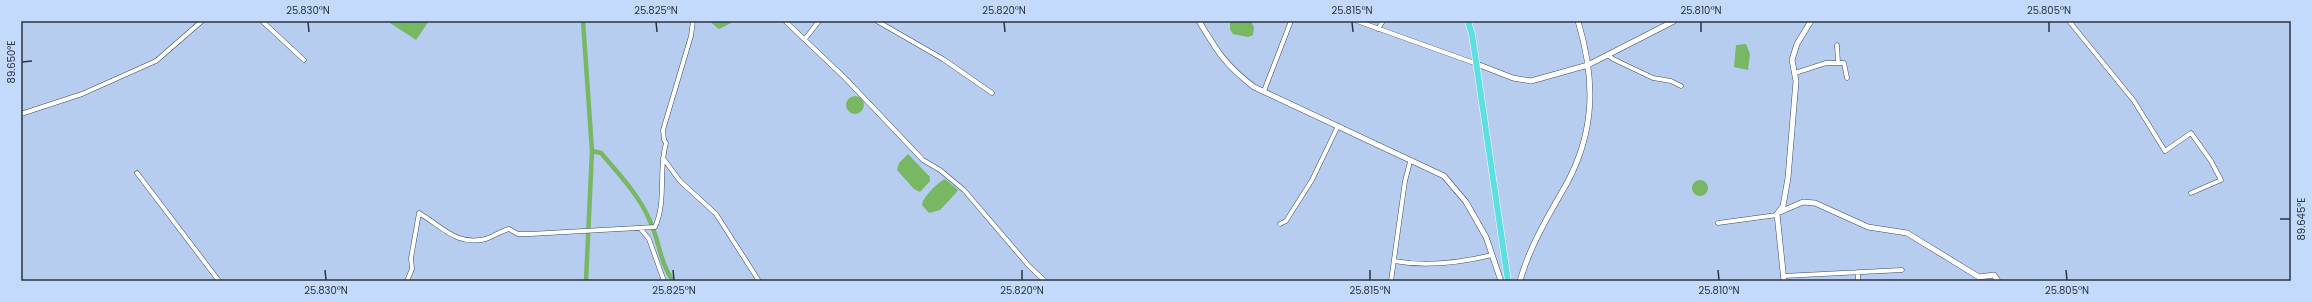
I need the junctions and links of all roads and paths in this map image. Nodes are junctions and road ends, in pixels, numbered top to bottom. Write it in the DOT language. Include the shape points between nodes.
graph roads {
  1 [pos="202,21"];
  2 [pos="262,21"];
  3 [pos="693,21"];
  4 [pos="785,21"];
  5 [pos="819,21"];
  6 [pos="877,21"];
  7 [pos="1199,21"];
  8 [pos="1291,21"];
  9 [pos="1359,21"];
  10 [pos="1383,21"];
  11 [pos="1468,21"];
  12 [pos="1578,21"];
  13 [pos="1674,21"];
  14 [pos="1811,21"];
  15 [pos="2069,21"];
  16 [pos="1378,29"];
  17 [pos="805,39"];
  18 [pos="1837,45"];
  19 [pos="1608,54"];
  20 [pos="304,60"];
  21 [pos="1838,62"];
  22 [pos="1477,64"];
  23 [pos="1588,66"];
  24 [pos="1795,73"];
  25 [pos="1847,78"];
  26 [pos="1681,86"];
  27 [pos="1264,91"];
  28 [pos="992,93"];
  29 [pos="21,114"];
  30 [pos="1338,126"];
  31 [pos="663,157"];
  32 [pos="1410,162"];
  33 [pos="137,173"];
  34 [pos="2190,193"];
  35 [pos="1777,214"];
  36 [pos="1718,223"];
  37 [pos="1280,224"];
  38 [pos="640,228"];
  39 [pos="1492,255"];
  40 [pos="1394,261"];
  41 [pos="1902,270"];
  42 [pos="1858,272"];
  43 [pos="1783,278"];
  44 [pos="219,281"];
  45 [pos="407,281"];
  46 [pos="664,281"];
  47 [pos="759,281"];
  48 [pos="1045,281"];
  49 [pos="1391,281"];
  50 [pos="1500,281"];
  51 [pos="1508,281"];
  52 [pos="1520,281"];
  53 [pos="1858,281"];
  54 [pos="1998,281"];
  1 -- 29 [label="street" via="156,61 82,94"];
  2 -- 20 [label="street"];
  3 -- 31 [label="street" via="679,79 666,115"];
  4 -- 17 [label="street"];
  5 -- 17 [label="street"];
  6 -- 28 [label="street" via="943,59"];
  7 -- 27 [label="street" via="1232,70 1254,87"];
  8 -- 27 [label="street"];
  9 -- 16 [label="street"];
  10 -- 16 [label="street"];
  11 -- 22 [label="highway"];
  12 -- 23 [label="street" via="1587,50"];
  13 -- 19 [label="street"];
  14 -- 24 [label="street" via="1797,44 1792,60"];
  15 -- 34 [label="street" via="2134,101 2164,151 2191,133 2211,161 2221,180"];
  16 -- 22 [label="street"];
  17 -- 48 [label="street" via="923,160 964,190"];
  18 -- 21 [label="street"];
  19 -- 23 [label="street"];
  19 -- 26 [label="street" via="1613,59 1653,78"];
  21 -- 24 [label="street" via="1826,63"];
  21 -- 25 [label="street" via="1846,66"];
  22 -- 23 [label="street" via="1513,78 1531,81"];
  22 -- 51 [label="highway"];
  23 -- 52 [label="street" via="1591,104 1579,156 1528,255"];
  24 -- 35 [label="street" via="1788,178 1783,206"];
  27 -- 30 [label="street"];
  30 -- 32 [label="street"];
  30 -- 37 [label="street" via="1312,180 1286,221"];
  31 -- 38 [label="street" via="658,222 656,227"];
  31 -- 47 [label="street" via="680,181 716,214"];
  32 -- 39 [label="street" via="1444,176 1466,202 1486,237"];
  32 -- 40 [label="street"];
  33 -- 44 [label="street"];
  35 -- 36 [label="street"];
  35 -- 43 [label="street"];
  35 -- 54 [label="street" via="1803,202 1815,203 1868,227 1907,233 1979,277 1994,275"];
  38 -- 45 [label="street" via="530,234 518,234 509,229 487,238 462,240 419,213 411,258 412,269"];
  38 -- 46 [label="street" via="649,239"];
  39 -- 40 [label="street" via="1448,264 1408,264"];
  39 -- 50 [label="street"];
  40 -- 49 [label="street"];
  41 -- 42 [label="street"];
  42 -- 43 [label="street"];
  42 -- 53 [label="street"];
}
